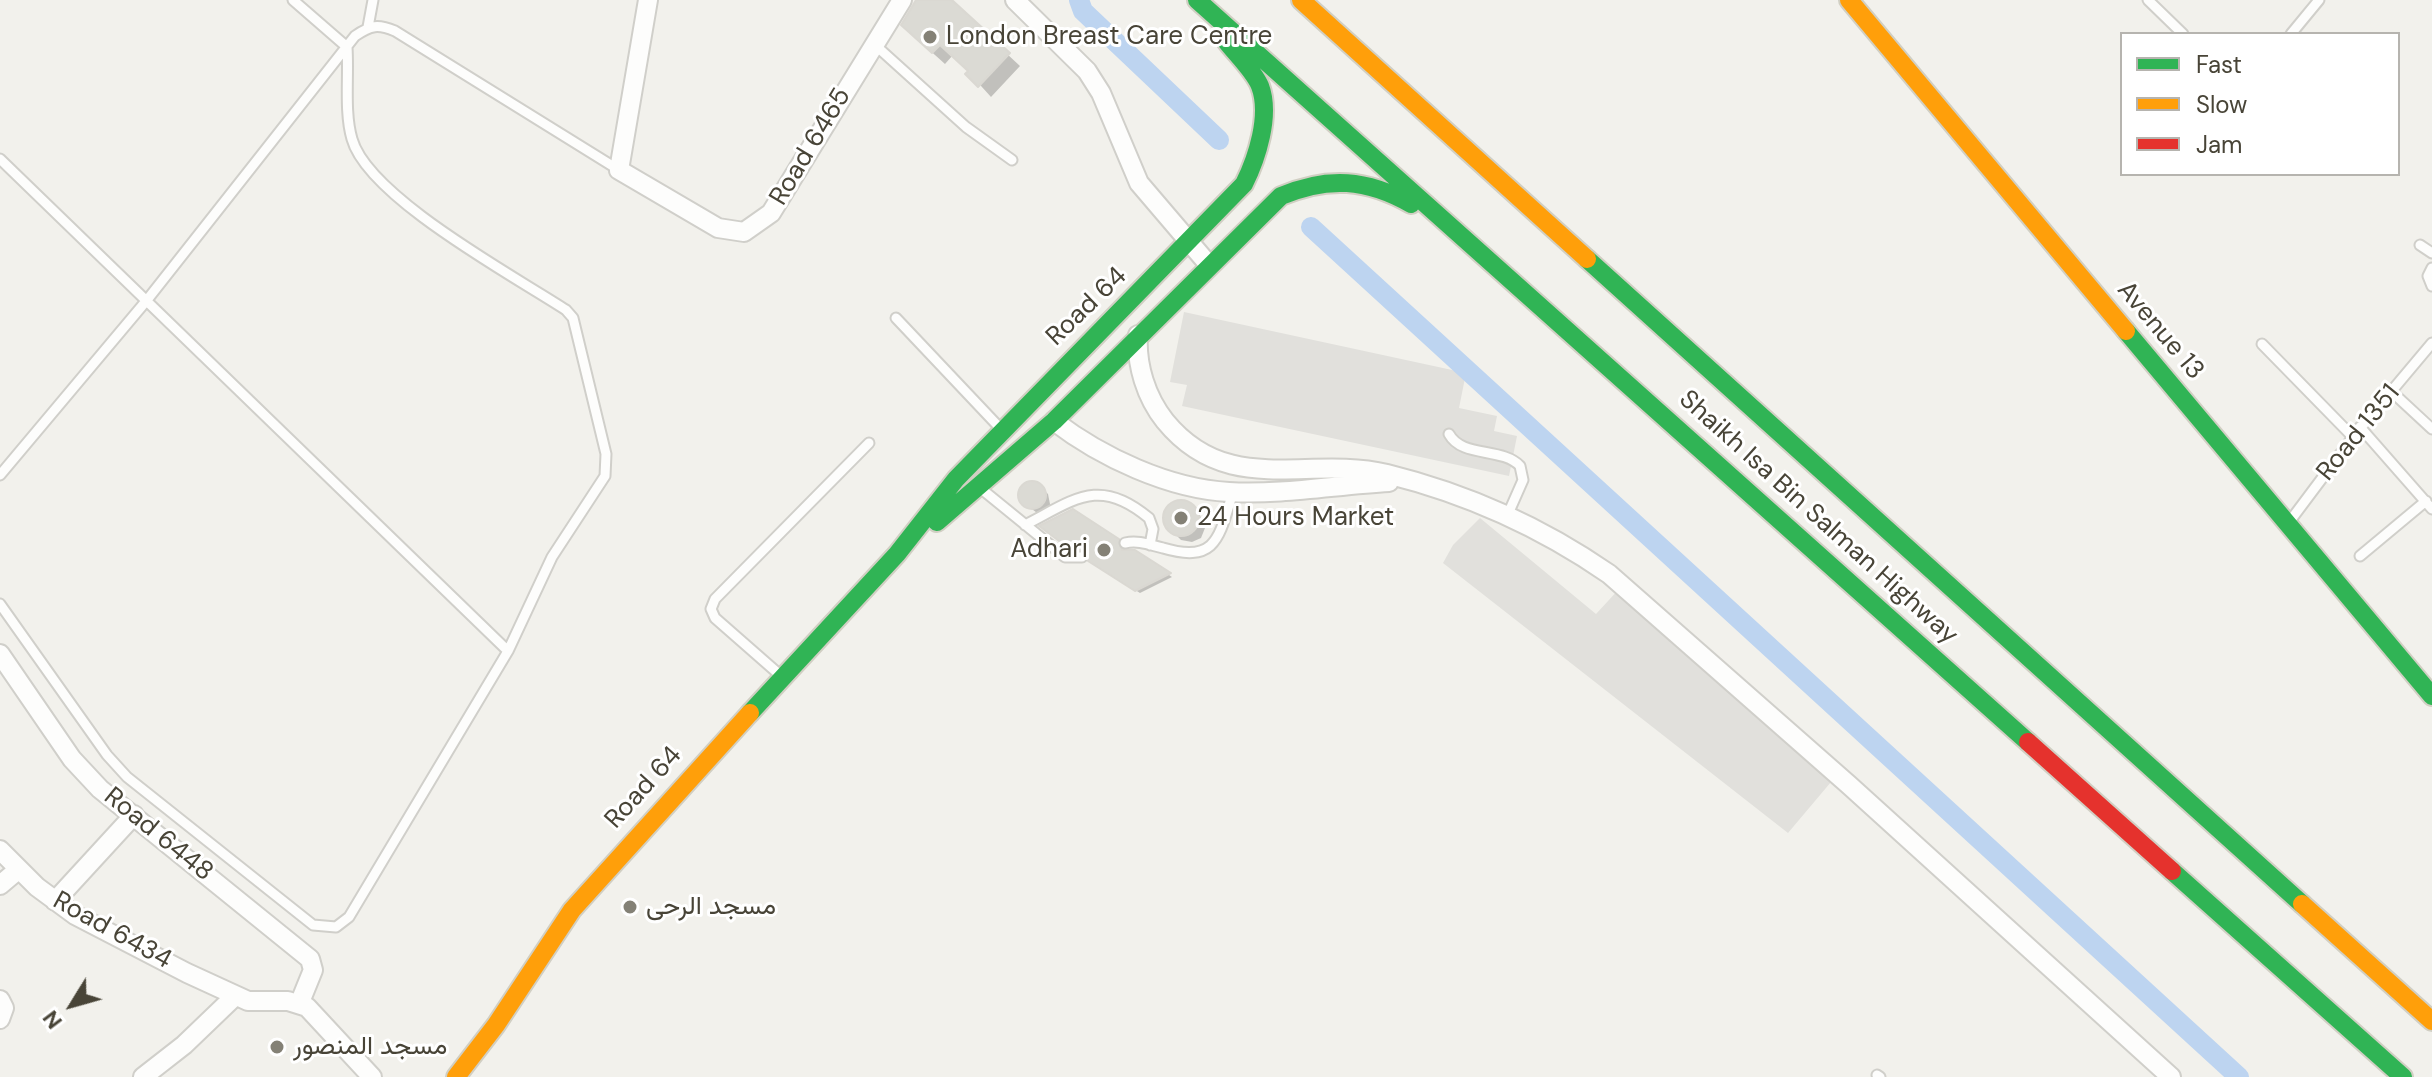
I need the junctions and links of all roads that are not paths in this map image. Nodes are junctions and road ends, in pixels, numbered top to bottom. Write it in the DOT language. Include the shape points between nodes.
graph roads {
  1 [pos="293,0"];
  2 [pos="373,0"];
  3 [pos="648,0"];
  4 [pos="902,0"];
  5 [pos="1015,0"];
  6 [pos="1188,0"];
  7 [pos="1197,0"];
  8 [pos="1849,0"];
  9 [pos="2148,0"];
  10 [pos="2319,0"];
  11 [pos="1306,3"];
  12 [pos="368,27"];
  13 [pos="2181,32"];
  14 [pos="2293,32"];
  15 [pos="873,43"];
  16 [pos="347,47"];
  17 [pos="0,159"];
  18 [pos="1012,160"];
  19 [pos="622,161"];
  20 [pos="1464,237"];
  21 [pos="1189,244"];
  22 [pos="2420,245"];
  23 [pos="2432,253"];
  24 [pos="1209,265"];
  25 [pos="2432,268"];
  26 [pos="2432,286"];
  27 [pos="147,300"];
  28 [pos="896,318"];
  29 [pos="1138,335"];
  30 [pos="2432,343"];
  31 [pos="2262,344"];
  32 [pos="2391,391"];
  33 [pos="1030,401"];
  34 [pos="1054,421"];
  35 [pos="2360,427"];
  36 [pos="2432,429"];
  37 [pos="1002,431"];
  38 [pos="1449,434"];
  39 [pos="2353,437"];
  40 [pos="869,443"];
  41 [pos="1240,468"];
  42 [pos="0,475"];
  43 [pos="1407,481"];
  44 [pos="979,487"];
  45 [pos="1233,492"];
  46 [pos="2429,505"];
  47 [pos="1508,514"];
  48 [pos="2288,524"];
  49 [pos="1025,525"];
  50 [pos="1125,543"];
  51 [pos="1150,545"];
  52 [pos="897,554"];
  53 [pos="2360,556"];
  54 [pos="1082,557"];
  55 [pos="0,604"];
  56 [pos="508,651"];
  57 [pos="0,654"];
  58 [pos="783,677"];
  59 [pos="2432,696"];
  60 [pos="134,815"];
  61 [pos="0,850"];
  62 [pos="19,869"];
  63 [pos="0,885"];
  64 [pos="55,901"];
  65 [pos="234,997"];
  66 [pos="0,1000"];
  67 [pos="300,1002"];
  68 [pos="0,1019"];
  69 [pos="2432,1021"];
  70 [pos="143,1077"];
  71 [pos="372,1077"];
  72 [pos="456,1077"];
  73 [pos="2171,1077"];
  74 [pos="2403,1077"];
  1 -- 16 [label="lane"];
  2 -- 12 [label="lane"];
  3 -- 19 [label="street"];
  4 -- 15 [label="street, Road 6465"];
  5 -- 21 [label="street" via="1087,71 1134,175"];
  6 -- 21 [label="main road, Road 64" via="1242,59 1260,86 1263,109 1256,160 1244,184"];
  7 -- 20 [label="main road, Shaikh Isa Bin Salman Highway"];
  8 -- 48 [label="main road, Avenue 13"];
  9 -- 13 [label="lane"];
  10 -- 14 [label="lane"];
  11 -- 69 [label="main road, Shaikh Isa Bin Salman Highway"];
  12 -- 16 [label="lane"];
  12 -- 19 [label="lane" via="395,31"];
  15 -- 18 [label="lane" via="966,127"];
  15 -- 19 [label="street, Road 6465" via="771,213 744,232 718,228"];
  16 -- 27 [label="lane"];
  16 -- 56 [label="lane" via="352,139 380,182 566,310 577,328 606,454 605,476 552,557"];
  17 -- 27 [label="lane"];
  20 -- 24 [label="main road, Road 64" via="1386,188 1333,179 1281,196"];
  20 -- 74 [label="main road, Shaikh Isa Bin Salman Highway"];
  21 -- 24 [label="street"];
  21 -- 33 [label="main road, Road 64"];
  22 -- 23 [label="lane"];
  24 -- 29 [label="main road, Road 64"];
  25 -- 26 [label="lane"];
  27 -- 42 [label="lane"];
  27 -- 56 [label="lane"];
  28 -- 37 [label="lane"];
  29 -- 34 [label="main road, Road 64"];
  29 -- 41 [label="street" via="1141,369 1159,413 1191,445"];
  30 -- 32 [label="lane, Road 1351"];
  31 -- 39 [label="lane"];
  32 -- 35 [label="lane, Road 1351"];
  32 -- 36 [label="lane"];
  33 -- 34 [label="main road"];
  33 -- 37 [label="main road, Road 64"];
  34 -- 44 [label="main road, Road 64"];
  34 -- 45 [label="street" via="1091,446 1150,472"];
  35 -- 39 [label="lane, Road 1351"];
  35 -- 46 [label="lane"];
  37 -- 52 [label="main road, Road 64"];
  38 -- 47 [label="lane" via="1456,443 1510,458 1520,466 1523,480"];
  39 -- 48 [label="lane, Road 1351"];
  40 -- 58 [label="lane" via="711,609"];
  41 -- 43 [label="street" via="1368,471"];
  41 -- 45 [label="street"];
  43 -- 45 [label="street"];
  43 -- 47 [label="street"];
  44 -- 49 [label="lane"];
  44 -- 52 [label="main road, Road 64"];
  45 -- 51 [label="lane" via="1220,535 1206,551 1185,555"];
  46 -- 53 [label="lane"];
  47 -- 73 [label="street" via="1609,574"];
  48 -- 59 [label="main road, Avenue 13"];
  49 -- 51 [label="lane" via="1086,493 1099,493 1149,518"];
  49 -- 54 [label="lane" via="1065,557"];
  50 -- 51 [label="lane"];
  52 -- 58 [label="main road, Road 64"];
  55 -- 56 [label="lane" via="127,777 313,925 336,927 349,917"];
  57 -- 60 [label="street, Road 6448" via="72,759"];
  58 -- 72 [label="main road, Road 64" via="572,910"];
  60 -- 64 [label="street"];
  60 -- 67 [label="street, Road 6448" via="310,959 311,980"];
  61 -- 62 [label="street, Road 6434"];
  62 -- 63 [label="street"];
  62 -- 64 [label="street, Road 6434"];
  64 -- 65 [label="street, Road 6434"];
  65 -- 67 [label="street, Road 6434" via="262,1004"];
  65 -- 70 [label="street"];
  66 -- 68 [label="street"];
  67 -- 71 [label="street"];
}
